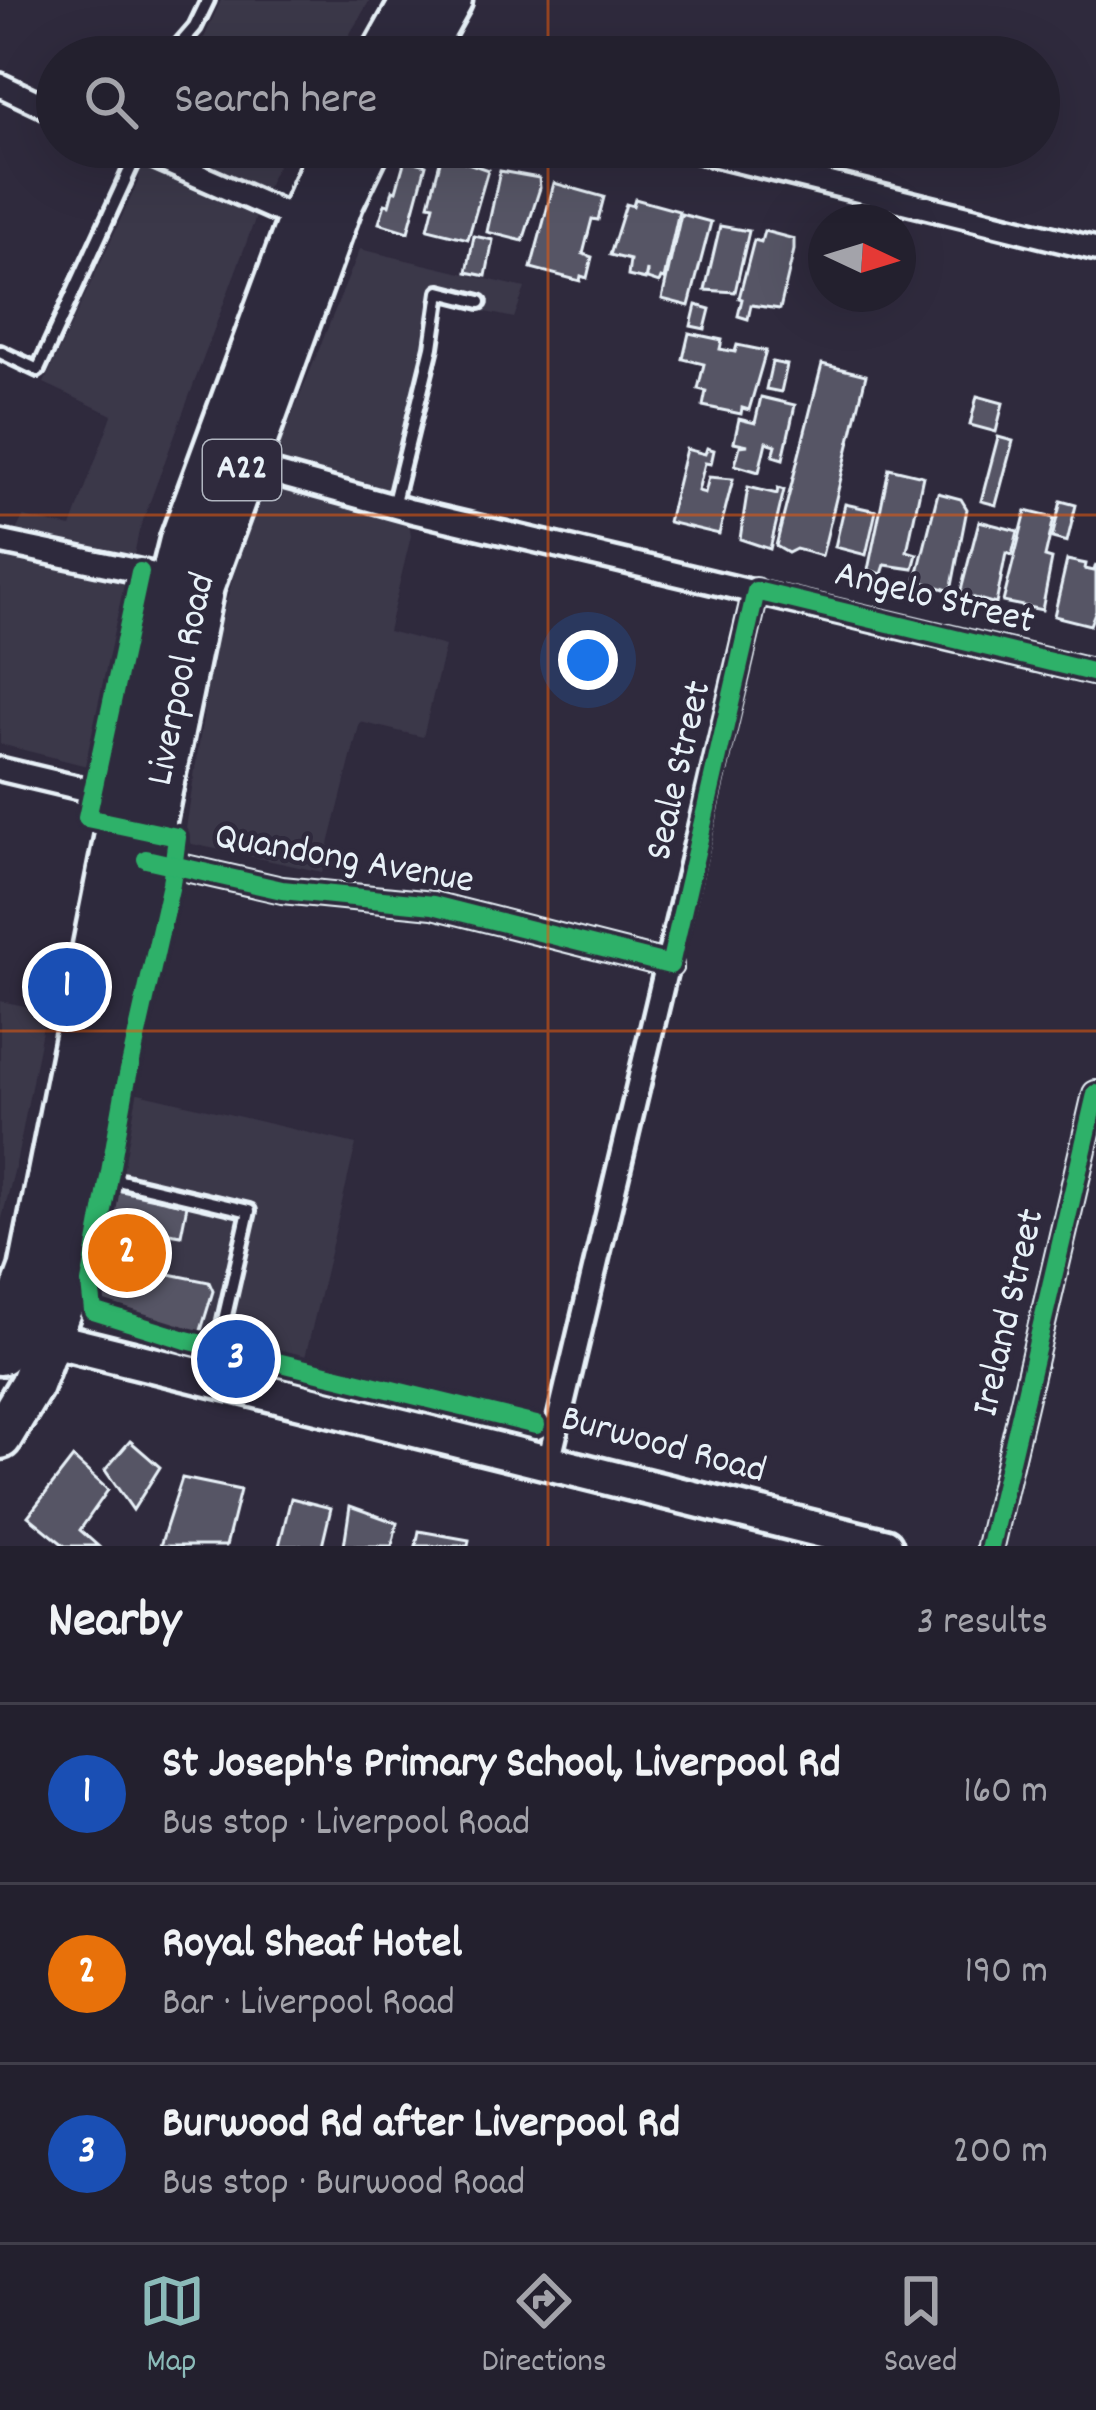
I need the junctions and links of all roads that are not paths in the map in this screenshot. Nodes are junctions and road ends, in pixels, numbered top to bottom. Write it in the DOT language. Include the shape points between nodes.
graph roads {
  1 [pos="208,0"];
  2 [pos="414,0"];
  3 [pos="450,0"];
  4 [pos="187,36"];
  5 [pos="394,36"];
  6 [pos="430,36"];
  7 [pos="0,86"];
  8 [pos="36,102"];
  9 [pos="127,168"];
  10 [pos="181,168"];
  11 [pos="323,168"];
  12 [pos="358,168"];
  13 [pos="767,168"];
  14 [pos="299,220"];
  15 [pos="1096,249"];
  16 [pos="480,302"];
  17 [pos="0,352"];
  18 [pos="244,465"];
  19 [pos="393,506"];
  20 [pos="0,542"];
  21 [pos="171,578"];
  22 [pos="756,591"];
  23 [pos="1096,673"];
  24 [pos="0,769"];
  25 [pos="126,799"];
  26 [pos="146,859"];
  27 [pos="670,965"];
  28 [pos="1096,1094"];
  29 [pos="91,1174"];
  30 [pos="15,1337"];
  31 [pos="210,1378"];
  32 [pos="0,1437"];
  33 [pos="549,1460"];
  34 [pos="885,1546"];
  35 [pos="990,1546"];
  1 -- 4 [label="lane"];
  2 -- 5 [label="highway"];
  3 -- 6 [label="highway"];
  7 -- 8 [label="street"];
  9 -- 17 [label="lane" via="38,370"];
  10 -- 14 [label="street"];
  11 -- 14 [label="highway, Liverpool Road / A22"];
  12 -- 18 [label="highway, Liverpool Road / A22"];
  13 -- 15 [label="street"];
  14 -- 21 [label="highway, Liverpool Road / A22"];
  16 -- 19 [label="lane" via="440,292"];
  18 -- 19 [label="street, Angelo Street"];
  18 -- 26 [label="highway, Liverpool Road / A22" via="193,622"];
  19 -- 22 [label="street, Angelo Street"];
  20 -- 21 [label="street"];
  21 -- 25 [label="highway, Liverpool Road / A22"];
  22 -- 23 [label="street, Angelo Street"];
  22 -- 27 [label="street, Seale Street"];
  24 -- 25 [label="street"];
  25 -- 30 [label="highway, Liverpool Road / A22"];
  26 -- 27 [label="street, Quandong Avenue" via="282,890 433,905"];
  26 -- 29 [label="highway, Liverpool Road / A22"];
  27 -- 33 [label="street, Seale Street"];
  28 -- 35 [label="street, Ireland Street"];
  29 -- 30 [label="highway, Liverpool Road / A22" via="68,1289"];
  29 -- 31 [label="lane" via="249,1211"];
  30 -- 31 [label="main road, Burwood Road"];
  30 -- 32 [label="highway, Liverpool Road / A22" via="32,1385"];
  31 -- 33 [label="main road, Burwood Road"];
  33 -- 34 [label="main road, Burwood Road"];
}
